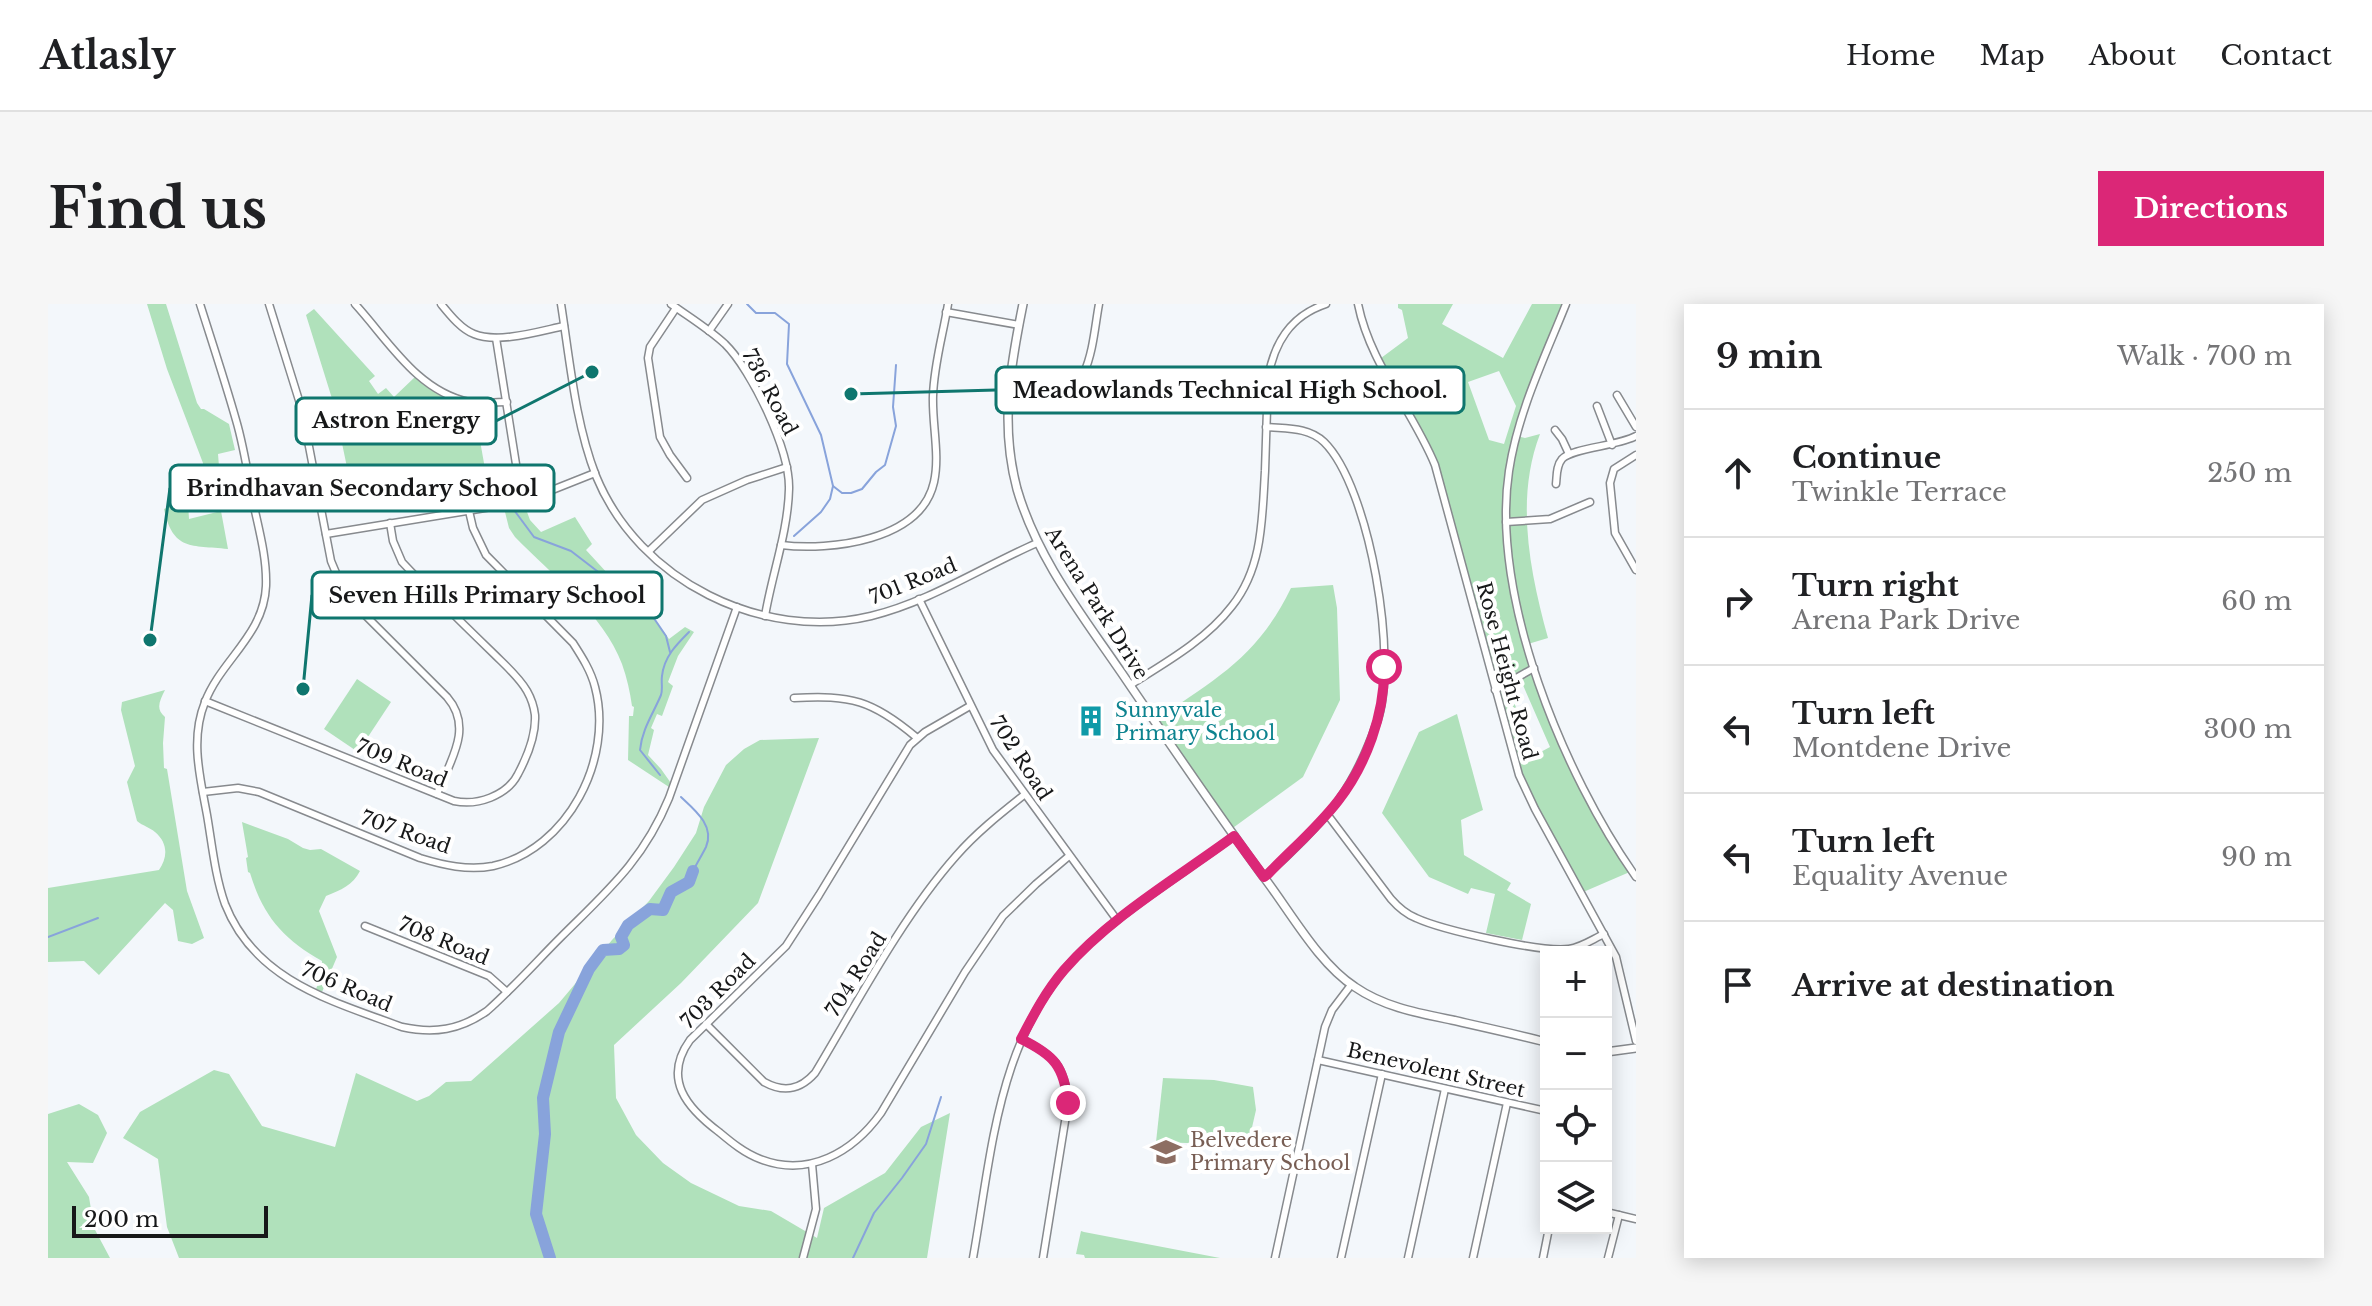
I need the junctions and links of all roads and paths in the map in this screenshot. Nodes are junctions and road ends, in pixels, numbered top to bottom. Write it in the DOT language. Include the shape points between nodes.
graph roads {
  1 [pos="200,304"];
  2 [pos="269,304"];
  3 [pos="355,304"];
  4 [pos="441,304"];
  5 [pos="561,304"];
  6 [pos="728,304"];
  7 [pos="1023,304"];
  8 [pos="1099,304"];
  9 [pos="1326,304"];
  10 [pos="1358,304"];
  11 [pos="1566,304"];
  12 [pos="673,306"];
  13 [pos="947,308"];
  14 [pos="1019,325"];
  15 [pos="564,326"];
  16 [pos="709,331"];
  17 [pos="496,338"];
  18 [pos="1617,395"];
  19 [pos="507,402"];
  20 [pos="1597,406"];
  21 [pos="1007,409"];
  22 [pos="1266,427"];
  23 [pos="1636,427"];
  24 [pos="1555,430"];
  25 [pos="1636,436"];
  26 [pos="1612,445"];
  27 [pos="1569,454"];
  28 [pos="1636,455"];
  29 [pos="787,467"];
  30 [pos="595,473"];
  31 [pos="687,478"];
  32 [pos="1556,484"];
  33 [pos="522,502"];
  34 [pos="1590,502"];
  35 [pos="469,511"];
  36 [pos="1506,522"];
  37 [pos="390,523"];
  38 [pos="326,534"];
  39 [pos="1037,543"];
  40 [pos="781,545"];
  41 [pos="649,551"];
  42 [pos="1636,570"];
  43 [pos="919,599"];
  44 [pos="737,607"];
  45 [pos="765,616"];
  46 [pos="1534,668"];
  47 [pos="1130,685"];
  48 [pos="1495,690"];
  49 [pos="794,698"];
  50 [pos="205,701"];
  51 [pos="970,706"];
  52 [pos="916,737"];
  53 [pos="203,792"];
  54 [pos="437,794"];
  55 [pos="1024,795"];
  56 [pos="1327,814"];
  57 [pos="1234,836"];
  58 [pos="1069,856"];
  59 [pos="1264,877"];
  60 [pos="1636,877"];
  61 [pos="1117,920"];
  62 [pos="365,926"];
  63 [pos="1604,934"];
  64 [pos="1351,985"];
  65 [pos="507,992"];
  66 [pos="706,1024"];
  67 [pos="1021,1039"];
  68 [pos="1540,1041"];
  69 [pos="1636,1041"];
  70 [pos="1636,1048"];
  71 [pos="1612,1051"];
  72 [pos="1318,1060"];
  73 [pos="1382,1074"];
  74 [pos="1445,1089"];
  75 [pos="1507,1103"];
  76 [pos="1540,1110"];
  77 [pos="812,1164"];
  78 [pos="1612,1213"];
  79 [pos="1619,1215"];
  80 [pos="1636,1219"];
  81 [pos="1548,1234"];
  82 [pos="803,1258"];
  83 [pos="973,1258"];
  84 [pos="1043,1258"];
  85 [pos="1275,1258"];
  86 [pos="1341,1258"];
  87 [pos="1408,1258"];
  88 [pos="1473,1258"];
  89 [pos="1543,1258"];
  90 [pos="1608,1258"];
  1 -- 50 [label="street, 706 Road" via="237,422 266,571 259,617"];
  2 -- 38 [label="street" via="302,410"];
  3 -- 19 [label="street" via="428,384 469,402"];
  4 -- 17 [label="street" via="472,334"];
  5 -- 15 [label="street, 701 Road"];
  6 -- 16 [label="street"];
  7 -- 14 [label="street, Arena Park Drive"];
  8 -- 21 [label="street" via="1078,385 1052,403"];
  9 -- 22 [label="street" via="1299,318 1276,348 1268,378"];
  10 -- 48 [label="street, Rose Height Road" via="1377,360 1435,465"];
  11 -- 36 [label="street" via="1516,436"];
  12 -- 16 [label="street, 736 Road"];
  12 -- 31 [label="street" via="648,358 660,437"];
  13 -- 14 [label="street"];
  13 -- 40 [label="street" via="934,375 935,480 925,505 901,525 853,544"];
  14 -- 21 [label="street, Arena Park Drive"];
  15 -- 17 [label="street"];
  15 -- 30 [label="street, 701 Road"];
  16 -- 29 [label="street, 736 Road" via="741,364"];
  17 -- 19 [label="street"];
  18 -- 23 [label="street"];
  19 -- 33 [label="street"];
  20 -- 26 [label="street"];
  21 -- 39 [label="street, Arena Park Drive" via="1016,485"];
  22 -- 47 [label="street" via="1261,536 1248,582 1210,630"];
  22 -- 56 [label="street" via="1305,431 1332,452 1356,499 1380,598 1381,708 1357,771"];
  24 -- 27 [label="street"];
  25 -- 26 [label="street"];
  26 -- 27 [label="street"];
  27 -- 32 [label="street" via="1559,464"];
  28 -- 42 [label="street" via="1614,469 1610,483 1615,533"];
  29 -- 40 [label="street, 736 Road"];
  29 -- 41 [label="street" via="702,500"];
  30 -- 33 [label="street"];
  30 -- 41 [label="street, 701 Road" via="616,512"];
  33 -- 35 [label="street"];
  34 -- 36 [label="street" via="1550,519"];
  35 -- 37 [label="street"];
  35 -- 53 [label="street, 707 Road" via="486,555 573,643 595,684 598,745 572,811 558,829 510,861 446,865 259,792"];
  36 -- 46 [label="street"];
  37 -- 38 [label="street"];
  37 -- 54 [label="street, 709 Road" via="402,562 522,683 535,715 528,750 508,787 475,802"];
  38 -- 54 [label="street" via="344,592 455,707 460,736"];
  39 -- 43 [label="street, 701 Road"];
  39 -- 47 [label="street, Arena Park Drive"];
  40 -- 45 [label="street, 736 Road"];
  41 -- 44 [label="street, 701 Road" via="677,577"];
  43 -- 45 [label="street, 701 Road" via="836,622"];
  43 -- 51 [label="street, 702 Road"];
  44 -- 45 [label="street, 701 Road"];
  44 -- 65 [label="street, 706 Road" via="647,845"];
  46 -- 48 [label="street"];
  46 -- 60 [label="street" via="1579,780"];
  47 -- 57 [label="street, Arena Park Drive"];
  48 -- 63 [label="street, Rose Height Road" via="1526,792"];
  49 -- 52 [label="street" via="850,699 886,714"];
  50 -- 53 [label="street, 706 Road" via="197,743"];
  50 -- 54 [label="street, 709 Road"];
  51 -- 52 [label="street, 703 Road"];
  51 -- 55 [label="street, 702 Road"];
  52 -- 66 [label="street, 703 Road" via="786,946"];
  53 -- 65 [label="street, 706 Road" via="230,915 284,978 402,1027 432,1032 475,1020"];
  55 -- 58 [label="street, 702 Road"];
  55 -- 66 [label="street, 704 Road" via="975,835 936,879 815,1073 803,1084 788,1090 772,1087"];
  56 -- 59 [label="street"];
  56 -- 63 [label="street" via="1391,899 1417,919 1550,949 1579,947"];
  57 -- 59 [label="street, Arena Park Drive"];
  57 -- 61 [label="street"];
  58 -- 61 [label="street, 702 Road"];
  58 -- 77 [label="street, 703 Road" via="1003,916 868,1131 845,1150"];
  59 -- 64 [label="street, Arena Park Drive"];
  61 -- 67 [label="street" via="1064,970"];
  62 -- 65 [label="street, 708 Road" via="489,976"];
  63 -- 69 [label="street, Rose Height Road" via="1620,969"];
  64 -- 68 [label="street, Arena Park Drive" via="1401,1009"];
  64 -- 72 [label="street" via="1328,1019"];
  66 -- 77 [label="street, 703 Road" via="679,1062 688,1105 760,1159"];
  67 -- 83 [label="street" via="1004,1087"];
  67 -- 84 [label="street" via="1053,1058 1066,1084 1068,1103"];
  70 -- 71 [label="street"];
  72 -- 73 [label="street, Benevolent Street"];
  72 -- 85 [label="street"];
  73 -- 74 [label="street, Benevolent Street"];
  73 -- 86 [label="street"];
  74 -- 75 [label="street, Benevolent Street"];
  74 -- 87 [label="street"];
  75 -- 76 [label="street, Benevolent Street"];
  75 -- 88 [label="street"];
  77 -- 82 [label="street" via="816,1209"];
  78 -- 79 [label="street"];
  79 -- 80 [label="street"];
  79 -- 90 [label="street"];
  81 -- 89 [label="street"];
}
